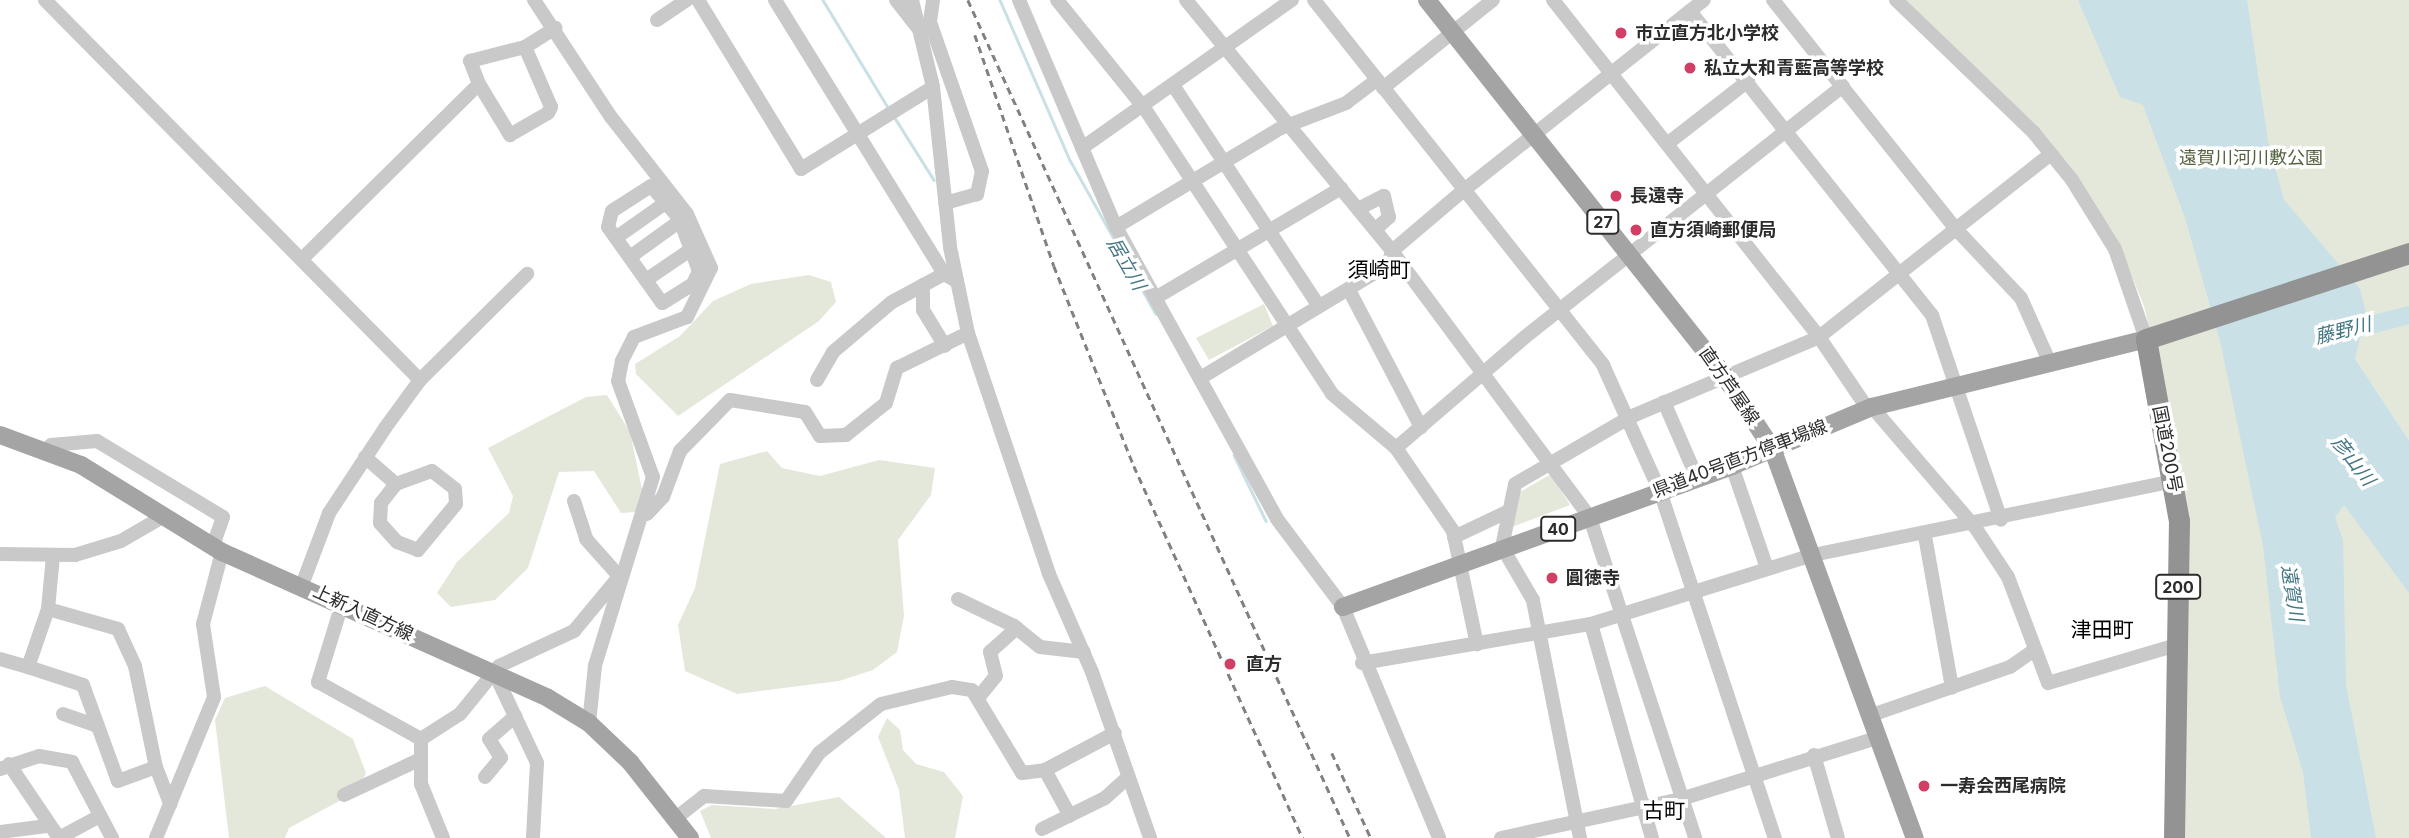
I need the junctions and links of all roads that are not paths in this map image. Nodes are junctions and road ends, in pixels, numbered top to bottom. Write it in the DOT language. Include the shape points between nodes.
graph roads {
  1 [pos="45,0"];
  2 [pos="534,0"];
  3 [pos="687,0"];
  4 [pos="698,0"];
  5 [pos="775,0"];
  6 [pos="896,0"];
  7 [pos="912,0"];
  8 [pos="933,0"];
  9 [pos="1019,0"];
  10 [pos="1057,0"];
  11 [pos="1186,0"];
  12 [pos="1292,0"];
  13 [pos="1314,0"];
  14 [pos="1427,0"];
  15 [pos="1493,0"];
  16 [pos="1553,0"];
  17 [pos="1704,0"];
  18 [pos="1773,0"];
  19 [pos="1896,0"];
  20 [pos="1690,10"];
  21 [pos="657,19"];
  22 [pos="555,27"];
  23 [pos="919,30"];
  24 [pos="1453,32"];
  25 [pos="526,47"];
  26 [pos="1228,50"];
  27 [pos="1611,72"];
  28 [pos="1748,81"];
  29 [pos="479,84"];
  30 [pos="1380,84"];
  31 [pos="1843,86"];
  32 [pos="933,87"];
  33 [pos="1175,88"];
  34 [pos="1145,109"];
  35 [pos="1289,124"];
  36 [pos="1787,130"];
  37 [pos="1533,133"];
  38 [pos="857,134"];
  39 [pos="1667,144"];
  40 [pos="1082,148"];
  41 [pos="2051,154"];
  42 [pos="1224,162"];
  43 [pos="1192,180"];
  44 [pos="1340,188"];
  45 [pos="1464,190"];
  46 [pos="1706,194"];
  47 [pos="669,201"];
  48 [pos="945,203"];
  49 [pos="1358,209"];
  50 [pos="680,221"];
  51 [pos="1116,227"];
  52 [pos="1955,228"];
  53 [pos="1270,230"];
  54 [pos="1375,230"];
  55 [pos="617,237"];
  56 [pos="693,248"];
  57 [pos="1236,250"];
  58 [pos="1392,251"];
  59 [pos="2409,253"];
  60 [pos="1629,254"];
  61 [pos="630,257"];
  62 [pos="302,259"];
  63 [pos="1900,272"];
  64 [pos="527,274"];
  65 [pos="950,278"];
  66 [pos="646,280"];
  67 [pos="923,285"];
  68 [pos="1349,290"];
  69 [pos="1157,298"];
  70 [pos="1319,306"];
  71 [pos="1562,308"];
  72 [pos="1286,325"];
  73 [pos="968,333"];
  74 [pos="1819,337"];
  75 [pos="2152,338"];
  76 [pos="944,346"];
  77 [pos="2049,361"];
  78 [pos="1486,373"];
  79 [pos="1723,374"];
  80 [pos="1202,377"];
  81 [pos="420,380"];
  82 [pos="817,380"];
  83 [pos="1952,384"];
  84 [pos="1664,402"];
  85 [pos="1870,408"];
  86 [pos="1630,417"];
  87 [pos="1421,427"];
  88 [pos="0,435"];
  89 [pos="1396,448"];
  90 [pos="1772,448"];
  91 [pos="45,452"];
  92 [pos="365,457"];
  93 [pos="1549,462"];
  94 [pos="1732,466"];
  95 [pos="1697,478"];
  96 [pos="2175,481"];
  97 [pos="396,484"];
  98 [pos="1660,491"];
  99 [pos="574,501"];
  100 [pos="1509,511"];
  101 [pos="646,515"];
  102 [pos="164,516"];
  103 [pos="1590,518"];
  104 [pos="2001,520"];
  105 [pos="1975,527"];
  106 [pos="1925,536"];
  107 [pos="1454,537"];
  108 [pos="1502,547"];
  109 [pos="217,549"];
  110 [pos="0,554"];
  111 [pos="1813,555"];
  112 [pos="53,556"];
  113 [pos="1462,564"];
  114 [pos="1767,568"];
  115 [pos="624,572"];
  116 [pos="302,585"];
  117 [pos="1694,591"];
  118 [pos="958,599"];
  119 [pos="342,604"];
  120 [pos="1343,607"];
  121 [pos="48,610"];
  122 [pos="1625,616"];
  123 [pos="1591,624"];
  124 [pos="1017,628"];
  125 [pos="1541,634"];
  126 [pos="1476,645"];
  127 [pos="2176,645"];
  128 [pos="2034,650"];
  129 [pos="1084,652"];
  130 [pos="0,659"];
  131 [pos="1362,663"];
  132 [pos="27,667"];
  133 [pos="495,674"];
  134 [pos="1952,688"];
  135 [pos="978,698"];
  136 [pos="63,714"];
  137 [pos="515,716"];
  138 [pos="1869,716"];
  139 [pos="589,723"];
  140 [pos="95,725"];
  141 [pos="1115,733"];
  142 [pos="1877,738"];
  143 [pos="421,739"];
  144 [pos="1814,755"];
  145 [pos="421,759"];
  146 [pos="5,766"];
  147 [pos="156,767"];
  148 [pos="1045,770"];
  149 [pos="1755,774"];
  150 [pos="485,777"];
  151 [pos="1128,777"];
  152 [pos="344,795"];
  153 [pos="1681,799"];
  154 [pos="170,804"];
  155 [pos="1644,808"];
  156 [pos="1070,816"];
  157 [pos="98,817"];
  158 [pos="676,818"];
  159 [pos="47,826"];
  160 [pos="1579,831"];
  161 [pos="0,832"];
  162 [pos="112,838"];
  163 [pos="156,838"];
  164 [pos="443,838"];
  165 [pos="533,838"];
  166 [pos="690,838"];
  167 [pos="1061,838"];
  168 [pos="1150,838"];
  169 [pos="1439,838"];
  170 [pos="1501,838"];
  171 [pos="1651,838"];
  172 [pos="1695,838"];
  173 [pos="1775,838"];
  174 [pos="1838,838"];
  175 [pos="1915,838"];
  176 [pos="2174,838"];
  1 -- 62 [label="street"];
  2 -- 22 [label="street"];
  3 -- 21 [label="street"];
  4 -- 38 [label="street" via="802,169"];
  5 -- 38 [label="street"];
  6 -- 23 [label="street"];
  7 -- 23 [label="street"];
  8 -- 48 [label="street" via="930,22 971,139 981,186 969,200"];
  9 -- 40 [label="street"];
  10 -- 34 [label="street"];
  11 -- 26 [label="street"];
  12 -- 26 [label="street"];
  13 -- 30 [label="street"];
  14 -- 24 [label="main road, 直方芦屋線 / 27"];
  15 -- 24 [label="street"];
  16 -- 27 [label="street"];
  17 -- 20 [label="street"];
  18 -- 31 [label="street"];
  19 -- 41 [label="street"];
  20 -- 27 [label="street"];
  20 -- 28 [label="street"];
  22 -- 25 [label="street"];
  22 -- 47 [label="street"];
  23 -- 32 [label="street"];
  24 -- 30 [label="street"];
  24 -- 37 [label="main road, 直方芦屋線 / 27"];
  25 -- 29 [label="street" via="470,61"];
  25 -- 29 [label="street" via="548,113 510,135"];
  26 -- 33 [label="street"];
  26 -- 35 [label="street"];
  27 -- 37 [label="street"];
  27 -- 39 [label="street"];
  28 -- 36 [label="street"];
  28 -- 39 [label="street"];
  29 -- 62 [label="street"];
  30 -- 35 [label="street" via="1346,103"];
  30 -- 45 [label="street"];
  31 -- 36 [label="street"];
  31 -- 52 [label="street"];
  32 -- 38 [label="street"];
  32 -- 48 [label="street"];
  33 -- 34 [label="street"];
  33 -- 42 [label="street"];
  34 -- 40 [label="street"];
  34 -- 43 [label="street"];
  35 -- 42 [label="street"];
  35 -- 44 [label="street"];
  36 -- 46 [label="street"];
  36 -- 63 [label="street"];
  37 -- 45 [label="street"];
  37 -- 60 [label="main road, 直方芦屋線 / 27"];
  38 -- 65 [label="street"];
  39 -- 46 [label="street"];
  40 -- 51 [label="street"];
  41 -- 52 [label="street"];
  41 -- 75 [label="street" via="2115,249"];
  42 -- 43 [label="street"];
  42 -- 53 [label="street"];
  43 -- 51 [label="street"];
  43 -- 57 [label="street"];
  44 -- 49 [label="street"];
  44 -- 53 [label="street"];
  45 -- 58 [label="street"];
  45 -- 71 [label="street"];
  46 -- 60 [label="street"];
  46 -- 74 [label="street"];
  47 -- 50 [label="street"];
  47 -- 55 [label="street"];
  47 -- 55 [label="street" via="651,186 612,211 608,227"];
  47 -- 101 [label="street" via="707,248 711,268 687,317 635,337 622,361 618,381 653,477"];
  48 -- 65 [label="street"];
  49 -- 54 [label="street"];
  49 -- 54 [label="street" via="1384,196 1390,217"];
  50 -- 56 [label="street"];
  50 -- 61 [label="street"];
  51 -- 69 [label="street"];
  52 -- 63 [label="street"];
  52 -- 77 [label="street" via="2026,305"];
  53 -- 57 [label="street"];
  53 -- 70 [label="street"];
  54 -- 58 [label="street"];
  55 -- 61 [label="street"];
  56 -- 66 [label="street"];
  56 -- 66 [label="street" via="699,271 693,284 662,303"];
  57 -- 69 [label="street"];
  57 -- 72 [label="street"];
  58 -- 68 [label="street" via="1388,265"];
  58 -- 78 [label="street"];
  59 -- 75 [label="highway"];
  60 -- 71 [label="street"];
  60 -- 79 [label="main road, 直方芦屋線 / 27"];
  61 -- 66 [label="street"];
  62 -- 81 [label="street"];
  63 -- 74 [label="street"];
  63 -- 83 [label="street" via="1940,332"];
  64 -- 81 [label="street"];
  65 -- 67 [label="street"];
  65 -- 73 [label="street"];
  67 -- 76 [label="street" via="923,310"];
  67 -- 82 [label="street" via="833,352"];
  68 -- 70 [label="street"];
  68 -- 87 [label="street"];
  69 -- 80 [label="street"];
  70 -- 72 [label="street"];
  71 -- 78 [label="street"];
  71 -- 86 [label="street"];
  72 -- 80 [label="street"];
  72 -- 89 [label="street" via="1332,394"];
  73 -- 76 [label="street"];
  73 -- 129 [label="street" via="1049,573"];
  74 -- 79 [label="street" via="1785,356"];
  74 -- 85 [label="street"];
  75 -- 77 [label="main road, 県道40号直方停車場線 / 40"];
  75 -- 96 [label="highway, 国道200号 / 200"];
  76 -- 101 [label="street" via="897,368 886,403 846,435 820,436 805,412 730,400 680,451 663,497"];
  77 -- 83 [label="main road, 県道40号直方停車場線 / 40"];
  78 -- 87 [label="street"];
  78 -- 93 [label="street"];
  79 -- 84 [label="street"];
  79 -- 90 [label="main road, 直方芦屋線 / 27"];
  80 -- 120 [label="street" via="1277,519"];
  81 -- 92 [label="street"];
  83 -- 85 [label="main road, 県道40号直方停車場線 / 40"];
  83 -- 104 [label="street"];
  84 -- 86 [label="street"];
  84 -- 95 [label="street"];
  85 -- 90 [label="main road, 県道40号直方停車場線 / 40"];
  85 -- 105 [label="street"];
  86 -- 93 [label="street"];
  86 -- 98 [label="street"];
  87 -- 89 [label="street"];
  88 -- 91 [label="main road, 上新入直方線"];
  89 -- 107 [label="street"];
  90 -- 94 [label="main road, 県道40号直方停車場線 / 40"];
  90 -- 111 [label="main road, 直方芦屋線 / 27"];
  91 -- 102 [label="main road, 上新入直方線" via="81,465"];
  91 -- 109 [label="street" via="51,445 97,441 223,517"];
  92 -- 97 [label="street"];
  92 -- 116 [label="street" via="329,513"];
  93 -- 100 [label="street" via="1515,484"];
  93 -- 103 [label="street"];
  94 -- 95 [label="main road, 県道40号直方停車場線 / 40"];
  94 -- 114 [label="street"];
  95 -- 98 [label="main road, 県道40号直方停車場線 / 40"];
  96 -- 104 [label="street"];
  96 -- 127 [label="highway, 国道200号 / 200"];
  97 -- 97 [label="street" via="432,471 449,480 459,498 418,550 397,542 380,523 381,503"];
  98 -- 103 [label="main road, 県道40号直方停車場線 / 40"];
  98 -- 117 [label="street"];
  99 -- 115 [label="street" via="586,539"];
  100 -- 107 [label="street"];
  100 -- 108 [label="street"];
  101 -- 115 [label="street"];
  102 -- 109 [label="main road, 上新入直方線"];
  102 -- 112 [label="street" via="121,541"];
  103 -- 108 [label="main road, 県道40号直方停車場線 / 40"];
  103 -- 122 [label="street"];
  104 -- 105 [label="street"];
  105 -- 106 [label="street"];
  105 -- 128 [label="street" via="2008,577"];
  106 -- 111 [label="street"];
  106 -- 134 [label="street"];
  107 -- 113 [label="street"];
  108 -- 113 [label="main road, 県道40号直方停車場線 / 40"];
  108 -- 125 [label="street" via="1533,600"];
  109 -- 116 [label="main road, 上新入直方線"];
  109 -- 154 [label="street" via="204,624 215,697"];
  110 -- 112 [label="street"];
  111 -- 114 [label="street"];
  111 -- 138 [label="main road, 直方芦屋線 / 27"];
  112 -- 121 [label="street"];
  113 -- 120 [label="main road, 県道40号直方停車場線 / 40"];
  113 -- 126 [label="street"];
  114 -- 117 [label="street"];
  115 -- 133 [label="street" via="574,631 499,666"];
  115 -- 139 [label="street" via="595,666"];
  116 -- 119 [label="main road, 上新入直方線"];
  117 -- 122 [label="street"];
  117 -- 149 [label="street"];
  118 -- 124 [label="street"];
  119 -- 133 [label="main road, 上新入直方線"];
  119 -- 143 [label="street" via="318,682"];
  120 -- 131 [label="street"];
  121 -- 132 [label="street"];
  121 -- 147 [label="street" via="118,629 135,666"];
  122 -- 123 [label="street"];
  122 -- 153 [label="street"];
  123 -- 125 [label="street"];
  123 -- 155 [label="street"];
  124 -- 129 [label="street" via="1050,650"];
  124 -- 135 [label="street" via="990,652 996,676"];
  125 -- 126 [label="street"];
  125 -- 160 [label="street"];
  126 -- 131 [label="street"];
  127 -- 128 [label="street" via="2048,683"];
  127 -- 176 [label="highway, 国道200号 / 200"];
  128 -- 134 [label="street" via="2010,667"];
  129 -- 141 [label="street"];
  130 -- 132 [label="street"];
  131 -- 169 [label="street"];
  132 -- 140 [label="street" via="83,685"];
  133 -- 137 [label="street"];
  133 -- 139 [label="main road, 上新入直方線"];
  133 -- 143 [label="street" via="460,713"];
  134 -- 138 [label="street"];
  135 -- 148 [label="street" via="1014,766 1022,773"];
  135 -- 158 [label="street" via="964,685 890,700 819,753 786,801 704,796"];
  136 -- 140 [label="street"];
  137 -- 150 [label="street" via="489,739 501,758"];
  137 -- 165 [label="street" via="537,763"];
  138 -- 142 [label="main road, 直方芦屋線 / 27"];
  139 -- 158 [label="main road, 上新入直方線"];
  140 -- 147 [label="street" via="118,781"];
  141 -- 148 [label="street"];
  141 -- 151 [label="street"];
  142 -- 144 [label="street"];
  142 -- 175 [label="main road, 直方芦屋線 / 27"];
  143 -- 145 [label="street"];
  144 -- 149 [label="street"];
  144 -- 174 [label="street"];
  145 -- 152 [label="street"];
  145 -- 164 [label="street" via="421,784"];
  146 -- 157 [label="street" via="39,756 72,762"];
  146 -- 159 [label="street"];
  147 -- 154 [label="street"];
  148 -- 156 [label="street"];
  149 -- 153 [label="street"];
  149 -- 173 [label="street"];
  151 -- 156 [label="street"];
  151 -- 168 [label="street"];
  153 -- 155 [label="street"];
  153 -- 172 [label="street"];
  154 -- 163 [label="street"];
  155 -- 160 [label="street"];
  155 -- 171 [label="street"];
  156 -- 167 [label="street" via="1049,826"];
  157 -- 159 [label="street" via="59,838"];
  157 -- 162 [label="street"];
  158 -- 166 [label="main road, 上新入直方線"];
  159 -- 161 [label="street"];
  160 -- 170 [label="street"];
}
